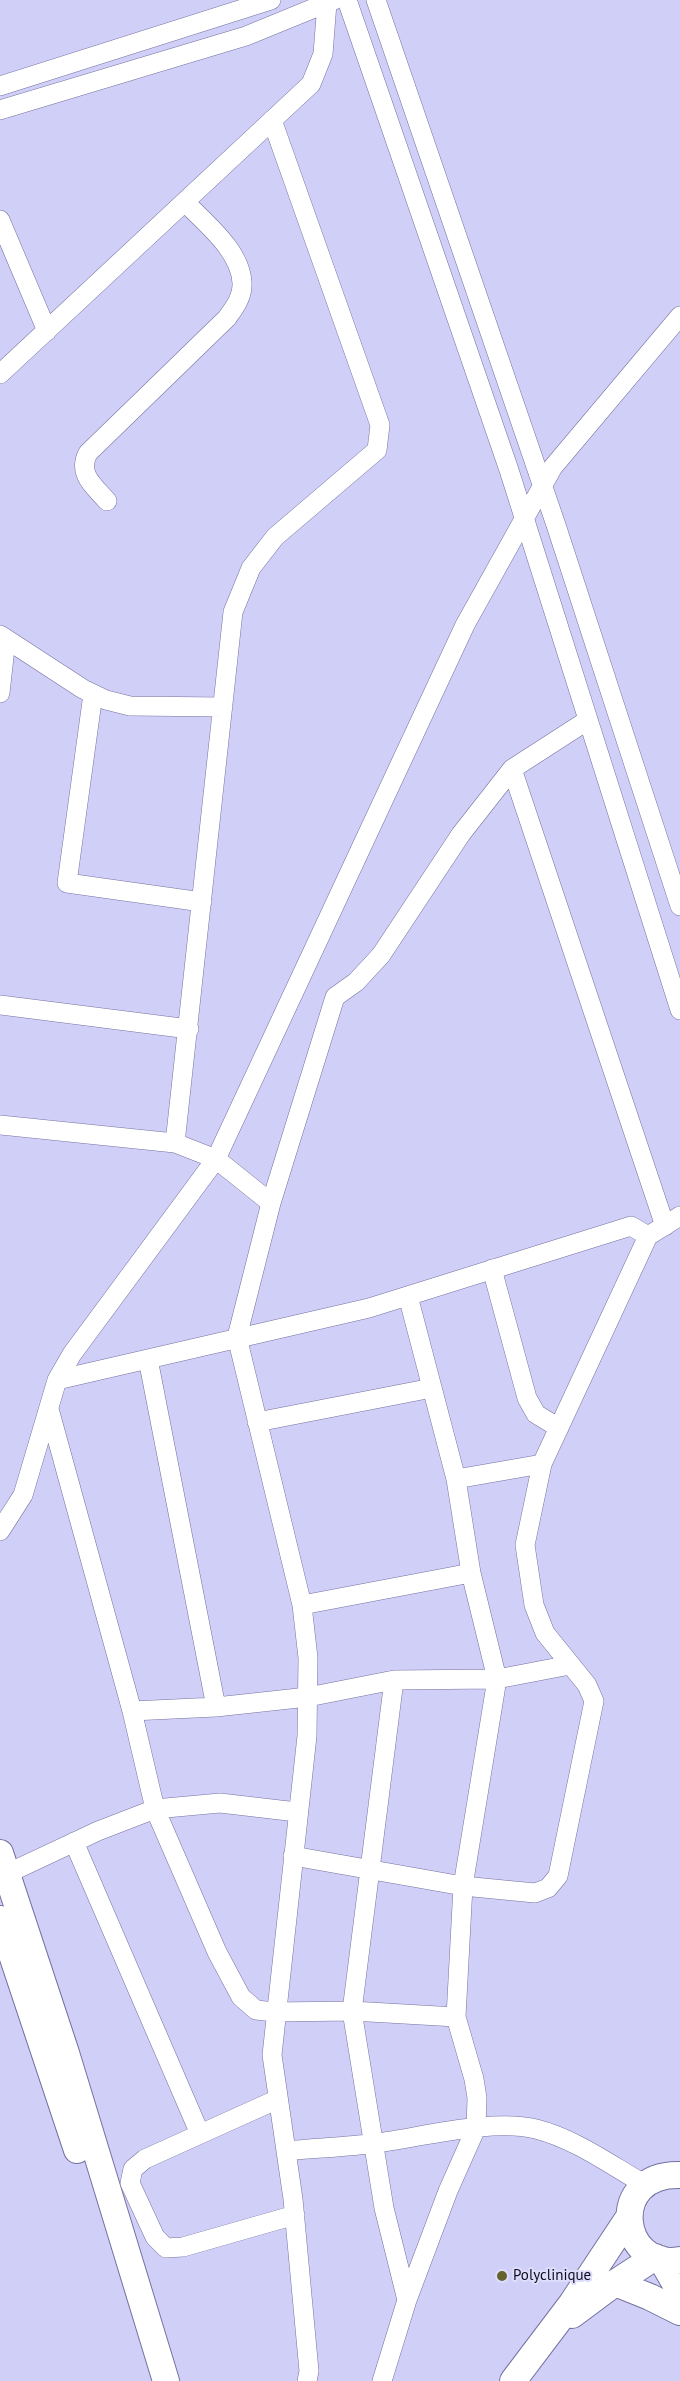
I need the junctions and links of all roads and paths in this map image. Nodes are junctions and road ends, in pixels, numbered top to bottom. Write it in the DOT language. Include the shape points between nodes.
graph roads {
  1 [pos="272,0"];
  2 [pos="347,0"];
  3 [pos="376,0"];
  4 [pos="331,2"];
  5 [pos="0,86"];
  6 [pos="0,110"];
  7 [pos="272,120"];
  8 [pos="185,202"];
  9 [pos="0,220"];
  10 [pos="680,316"];
  11 [pos="47,330"];
  12 [pos="0,374"];
  13 [pos="542,486"];
  14 [pos="107,501"];
  15 [pos="524,518"];
  16 [pos="3,637"];
  17 [pos="0,693"];
  18 [pos="93,694"];
  19 [pos="223,707"];
  20 [pos="588,720"];
  21 [pos="512,769"];
  22 [pos="202,902"];
  23 [pos="680,906"];
  24 [pos="0,1005"];
  25 [pos="680,1010"];
  26 [pos="189,1029"];
  27 [pos="0,1125"];
  28 [pos="175,1143"];
  29 [pos="216,1160"];
  30 [pos="271,1203"];
  31 [pos="672,1221"];
  32 [pos="648,1236"];
  33 [pos="492,1269"];
  34 [pos="408,1296"];
  35 [pos="238,1337"];
  36 [pos="148,1358"];
  37 [pos="57,1380"];
  38 [pos="432,1388"];
  39 [pos="49,1409"];
  40 [pos="257,1422"];
  41 [pos="558,1428"];
  42 [pos="542,1464"];
  43 [pos="456,1479"];
  44 [pos="0,1531"];
  45 [pos="471,1574"];
  46 [pos="302,1605"];
  47 [pos="570,1665"];
  48 [pos="497,1679"];
  49 [pos="394,1680"];
  50 [pos="308,1698"];
  51 [pos="216,1707"];
  52 [pos="132,1711"];
  53 [pos="155,1808"];
  54 [pos="297,1812"];
  55 [pos="74,1842"];
  56 [pos="293,1856"];
  57 [pos="2,1868"];
  58 [pos="370,1870"];
  59 [pos="463,1886"];
  60 [pos="0,1919"];
  61 [pos="352,2011"];
  62 [pos="276,2012"];
  63 [pos="456,2017"];
  64 [pos="278,2099"];
  65 [pos="476,2128"];
  66 [pos="200,2134"];
  67 [pos="375,2143"];
  68 [pos="286,2151"];
  69 [pos="667,2172"];
  70 [pos="295,2215"];
  71 [pos="629,2217"];
  72 [pos="665,2259"];
  73 [pos="615,2283"];
  74 [pos="680,2292"];
  75 [pos="407,2300"];
  76 [pos="680,2312"];
  77 [pos="552,2331"];
  78 [pos="150,2381"];
  79 [pos="166,2381"];
  80 [pos="307,2381"];
  81 [pos="382,2381"];
  82 [pos="513,2381"];
  1 -- 5 [label="street"];
  2 -- 15 [label="street"];
  3 -- 13 [label="street"];
  4 -- 6 [label="street" via="246,36"];
  4 -- 7 [label="street" via="323,54 311,84"];
  7 -- 8 [label="street"];
  7 -- 19 [label="street" via="380,425 377,450 275,537 251,568 233,612"];
  8 -- 11 [label="street"];
  8 -- 14 [label="street" via="233,256 242,284 240,297 226,318 88,454 84,474"];
  9 -- 11 [label="street"];
  10 -- 13 [label="street" via="553,467"];
  11 -- 12 [label="street"];
  13 -- 15 [label="street"];
  13 -- 23 [label="street"];
  15 -- 20 [label="street"];
  15 -- 29 [label="street" via="465,625"];
  16 -- 17 [label="street"];
  16 -- 18 [label="street"];
  18 -- 19 [label="street" via="130,706"];
  18 -- 22 [label="street" via="67,883"];
  19 -- 22 [label="street"];
  20 -- 21 [label="street"];
  20 -- 25 [label="street"];
  21 -- 30 [label="street" via="461,834 380,955 356,982 335,997"];
  21 -- 31 [label="street"];
  22 -- 26 [label="street"];
  24 -- 26 [label="street"];
  26 -- 28 [label="street"];
  27 -- 28 [label="street"];
  28 -- 29 [label="street"];
  29 -- 30 [label="street"];
  29 -- 37 [label="street" via="89,1328"];
  30 -- 35 [label="street"];
  31 -- 32 [label="street"];
  32 -- 33 [label="street" via="631,1226"];
  32 -- 41 [label="street"];
  33 -- 34 [label="street"];
  33 -- 41 [label="street" via="526,1398 536,1414"];
  34 -- 35 [label="street" via="369,1308"];
  34 -- 38 [label="street"];
  35 -- 36 [label="street"];
  35 -- 40 [label="street"];
  36 -- 37 [label="street"];
  36 -- 51 [label="street"];
  37 -- 39 [label="street"];
  38 -- 40 [label="street"];
  38 -- 43 [label="street"];
  39 -- 44 [label="street" via="23,1495"];
  39 -- 52 [label="street"];
  40 -- 46 [label="street"];
  41 -- 42 [label="street"];
  42 -- 43 [label="street"];
  42 -- 47 [label="street" via="526,1546 534,1605 545,1633"];
  43 -- 45 [label="street"];
  45 -- 46 [label="street"];
  45 -- 48 [label="street"];
  46 -- 50 [label="street" via="308,1658"];
  47 -- 48 [label="street"];
  47 -- 59 [label="street" via="587,1685 594,1701 558,1876 548,1888 535,1893"];
  48 -- 49 [label="street"];
  48 -- 59 [label="street"];
  49 -- 50 [label="street"];
  49 -- 58 [label="street"];
  50 -- 51 [label="street"];
  50 -- 54 [label="street" via="307,1736"];
  51 -- 52 [label="street"];
  52 -- 53 [label="street"];
  53 -- 54 [label="street" via="220,1803"];
  53 -- 55 [label="street"];
  53 -- 62 [label="street" via="217,1952 241,1996 256,2010"];
  54 -- 56 [label="street"];
  55 -- 57 [label="street"];
  55 -- 66 [label="street"];
  56 -- 58 [label="street"];
  56 -- 62 [label="street"];
  57 -- 79 [label="street" via="66,2053"];
  58 -- 59 [label="street"];
  58 -- 61 [label="street"];
  59 -- 63 [label="street"];
  60 -- 78 [label="street" via="80,2157"];
  61 -- 62 [label="street"];
  61 -- 63 [label="street"];
  61 -- 67 [label="street"];
  62 -- 64 [label="street" via="272,2055"];
  63 -- 65 [label="street" via="474,2079"];
  64 -- 66 [label="street"];
  64 -- 68 [label="street"];
  65 -- 67 [label="street"];
  65 -- 69 [label="street" via="507,2125 534,2128"];
  65 -- 75 [label="street" via="448,2191"];
  66 -- 70 [label="street" via="145,2159 133,2169 130,2183 155,2237 166,2248 183,2247"];
  67 -- 68 [label="street"];
  67 -- 75 [label="street" via="384,2208"];
  68 -- 70 [label="street"];
  69 -- 71 [label="street" via="636,2193"];
  70 -- 80 [label="street" via="309,2371"];
  71 -- 72 [label="street" via="632,2233 641,2248"];
  71 -- 77 [label="street"];
  72 -- 73 [label="street"];
  72 -- 74 [label="street"];
  73 -- 76 [label="street"];
  73 -- 77 [label="street"];
  75 -- 81 [label="street"];
  77 -- 82 [label="street"];
}
